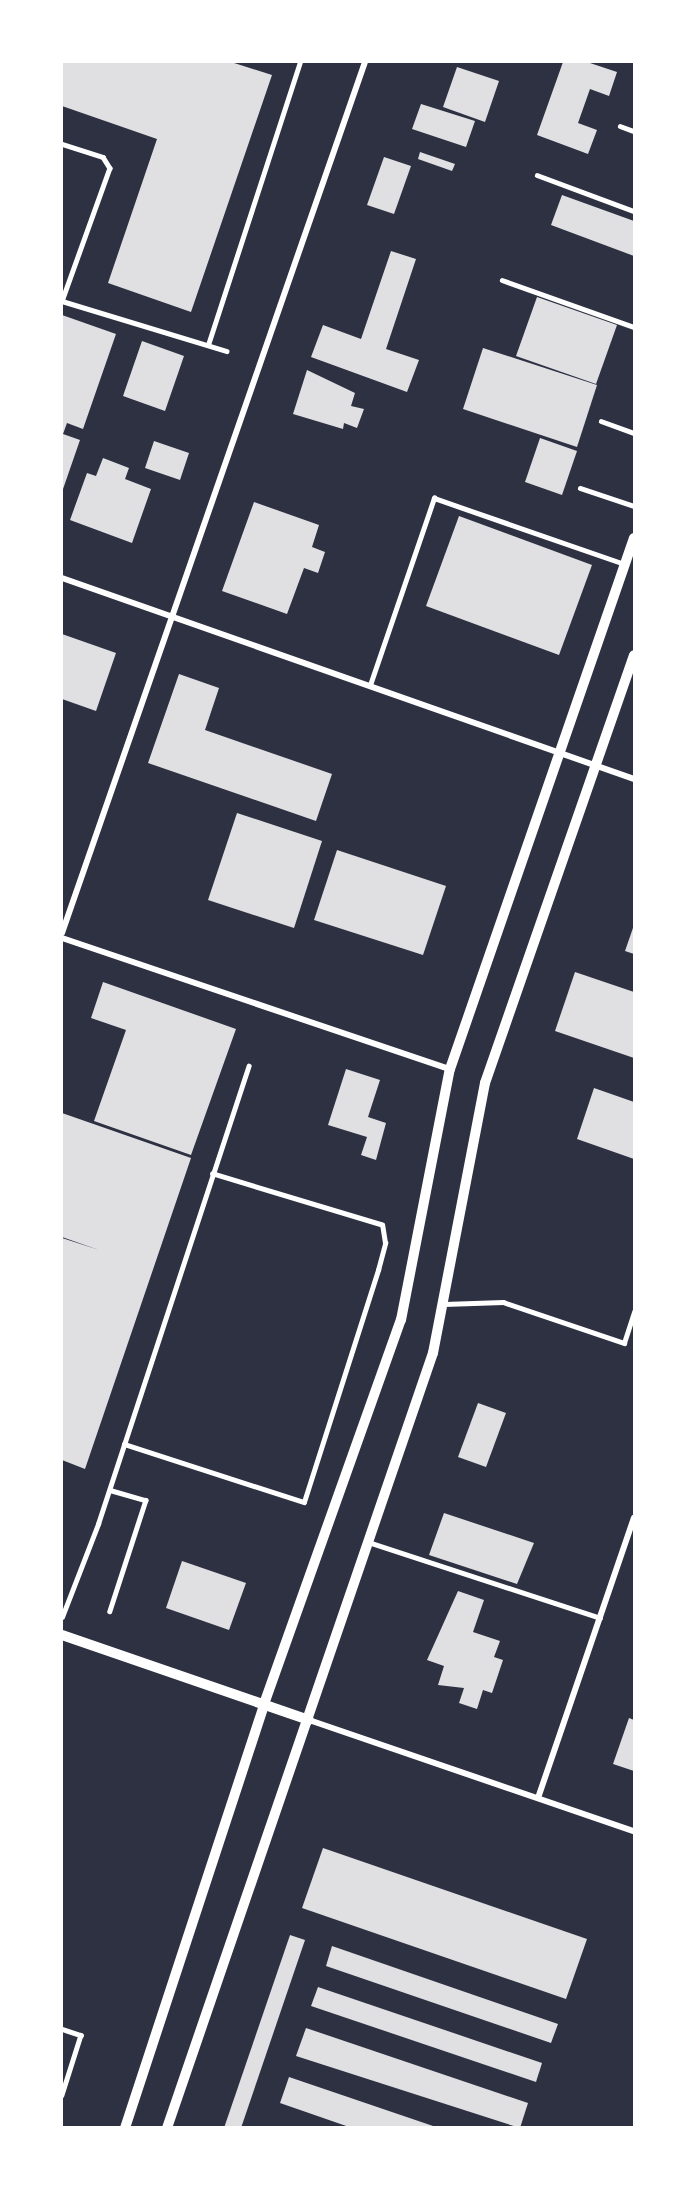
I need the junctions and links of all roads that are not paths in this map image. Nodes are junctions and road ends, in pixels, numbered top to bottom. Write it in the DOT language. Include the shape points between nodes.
graph roads {
  1 [pos="300,62"];
  2 [pos="365,62"];
  3 [pos="620,126"];
  4 [pos="634,131"];
  5 [pos="62,144"];
  6 [pos="537,175"];
  7 [pos="634,211"];
  8 [pos="502,280"];
  9 [pos="62,301"];
  10 [pos="634,327"];
  11 [pos="208,345"];
  12 [pos="227,351"];
  13 [pos="601,421"];
  14 [pos="634,434"];
  15 [pos="580,488"];
  16 [pos="634,506"];
  17 [pos="634,538"];
  18 [pos="626,564"];
  19 [pos="62,578"];
  20 [pos="173,615"];
  21 [pos="634,655"];
  22 [pos="370,685"];
  23 [pos="560,752"];
  24 [pos="596,765"];
  25 [pos="634,778"];
  26 [pos="62,933"];
  27 [pos="62,938"];
  28 [pos="249,1066"];
  29 [pos="450,1069"];
  30 [pos="213,1174"];
  31 [pos="444,1304"];
  32 [pos="634,1312"];
  33 [pos="124,1444"];
  34 [pos="110,1490"];
  35 [pos="634,1518"];
  36 [pos="368,1542"];
  37 [pos="110,1611"];
  38 [pos="62,1617"];
  39 [pos="600,1618"];
  40 [pos="62,1635"];
  41 [pos="264,1704"];
  42 [pos="309,1720"];
  43 [pos="538,1798"];
  44 [pos="634,1831"];
  45 [pos="62,2029"];
  46 [pos="62,2095"];
  47 [pos="125,2127"];
  48 [pos="167,2127"];
  1 -- 11 [label="lane"];
  2 -- 20 [label="street"];
  3 -- 4 [label="lane"];
  5 -- 9 [label="lane" via="103,157 110,168"];
  6 -- 7 [label="lane"];
  8 -- 10 [label="lane"];
  9 -- 11 [label="lane"];
  11 -- 12 [label="lane"];
  13 -- 14 [label="lane"];
  15 -- 16 [label="lane"];
  17 -- 18 [label="street"];
  18 -- 22 [label="lane" via="434,498"];
  18 -- 23 [label="street"];
  19 -- 20 [label="street"];
  20 -- 22 [label="street"];
  20 -- 26 [label="street"];
  21 -- 24 [label="street"];
  22 -- 23 [label="street"];
  23 -- 24 [label="street"];
  23 -- 29 [label="street"];
  24 -- 25 [label="street"];
  24 -- 31 [label="street" via="485,1083"];
  27 -- 29 [label="street"];
  28 -- 30 [label="lane"];
  29 -- 41 [label="street" via="401,1320"];
  30 -- 33 [label="lane"];
  30 -- 33 [label="lane" via="382,1225 385,1243 378,1270 304,1502"];
  31 -- 32 [label="lane" via="502,1302 624,1343"];
  31 -- 36 [label="street" via="433,1353"];
  33 -- 34 [label="lane"];
  34 -- 37 [label="lane" via="146,1500"];
  34 -- 38 [label="lane"];
  35 -- 39 [label="street"];
  36 -- 39 [label="lane"];
  36 -- 42 [label="street"];
  39 -- 43 [label="street"];
  40 -- 41 [label="street"];
  41 -- 42 [label="street"];
  41 -- 47 [label="street"];
  42 -- 43 [label="street"];
  42 -- 48 [label="street"];
  43 -- 44 [label="street"];
  45 -- 46 [label="lane" via="81,2035"];
}
